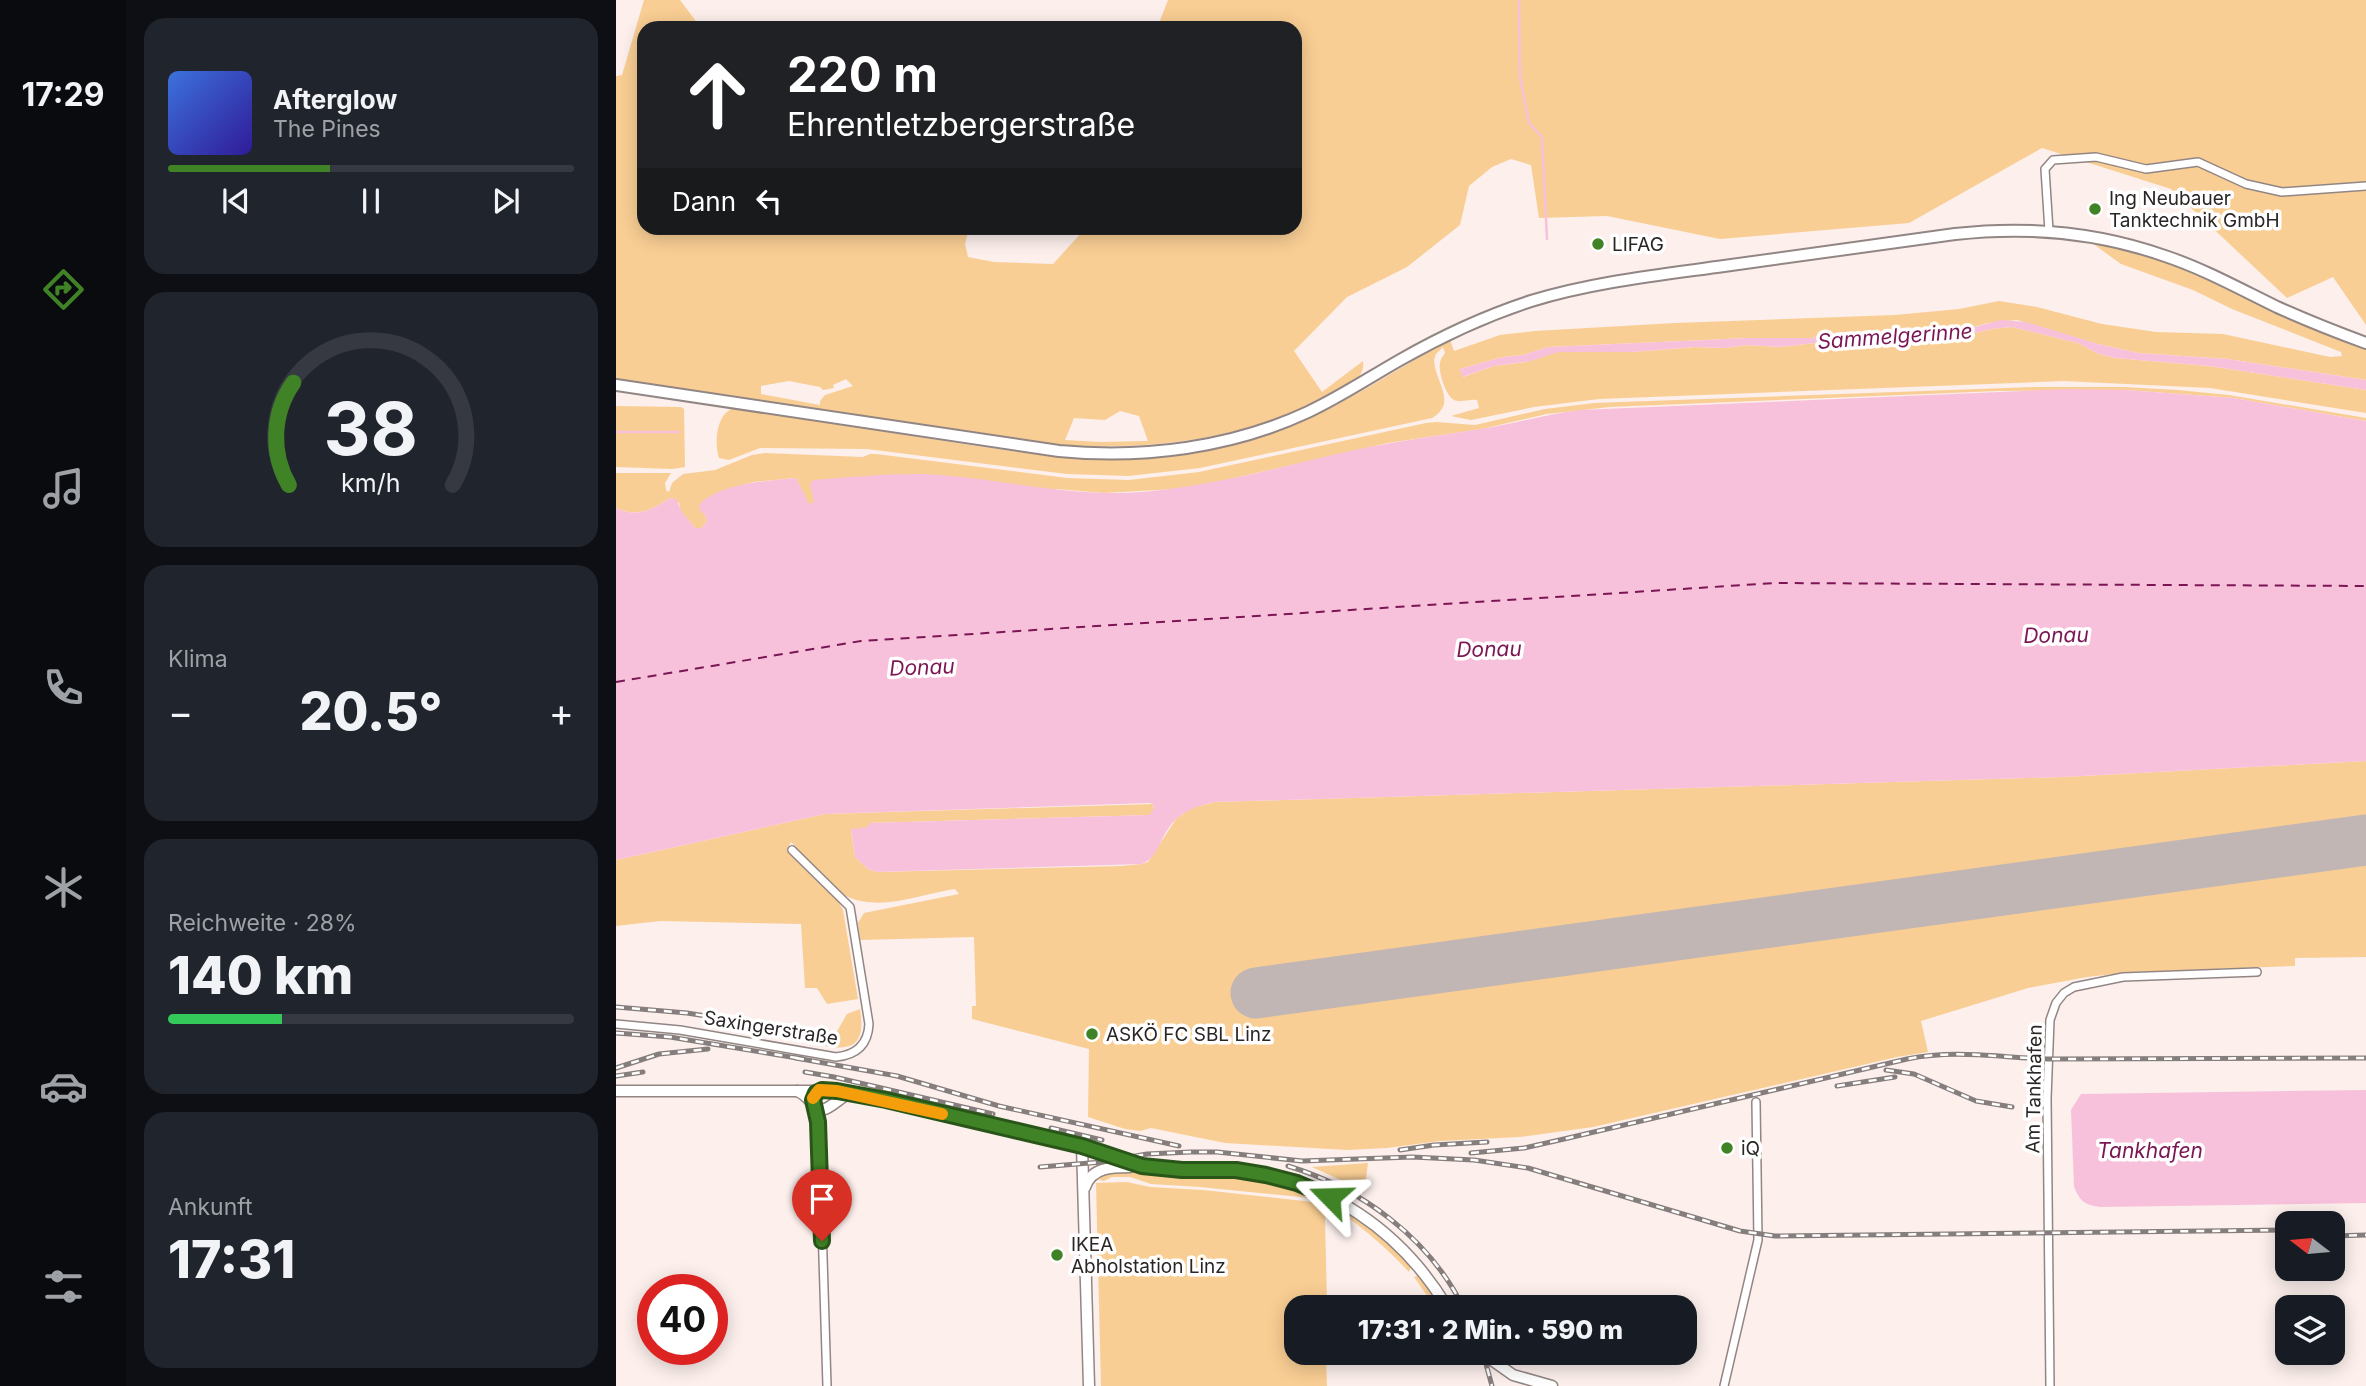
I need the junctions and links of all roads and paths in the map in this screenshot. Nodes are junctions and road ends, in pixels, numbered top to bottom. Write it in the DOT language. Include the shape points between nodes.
graph roads {
  1 [pos="2366,186"];
  2 [pos="2049,231"];
  3 [pos="2366,343"];
  4 [pos="616,385"];
  5 [pos="792,850"];
  6 [pos="2257,972"];
  7 [pos="616,1024"];
  8 [pos="822,1090"];
  9 [pos="616,1091"];
  10 [pos="796,1091"];
  11 [pos="850,1093"];
  12 [pos="1756,1102"];
  13 [pos="814,1104"];
  14 [pos="830,1106"];
  15 [pos="819,1128"];
  16 [pos="1082,1146"];
  17 [pos="1142,1166"];
  18 [pos="1083,1193"];
  19 [pos="1439,1295"];
  20 [pos="1499,1365"];
  21 [pos="827,1386"];
  22 [pos="1089,1386"];
  23 [pos="1552,1386"];
  24 [pos="1724,1386"];
  25 [pos="2050,1386"];
  1 -- 2 [label="street" via="2281,192 2246,184 2198,162 2146,169 2096,157 2064,158 2053,160 2045,169"];
  2 -- 3 [label="main road" via="2166,256"];
  2 -- 4 [label="main road" via="1955,234 1657,275 1559,294 1462,327 1289,420 1222,441 1166,451 1065,451"];
  5 -- 7 [label="street, Saxingerstraße" via="850,907 869,1024 860,1048 836,1057 680,1030"];
  6 -- 25 [label="street, Am Tankhafen" via="2123,977 2074,987 2056,1003 2050,1020 2048,1098"];
  8 -- 10 [label="street"];
  8 -- 11 [label="street"];
  8 -- 13 [label="street" via="815,1094"];
  8 -- 14 [label="street" via="831,1094"];
  9 -- 10 [label="street"];
  10 -- 13 [label="street"];
  11 -- 14 [label="street"];
  11 -- 16 [label="street"];
  12 -- 24 [label="street" via="1758,1240"];
  13 -- 14 [label="street" via="822,1110"];
  13 -- 15 [label="street"];
  14 -- 15 [label="street"];
  15 -- 21 [label="street"];
  16 -- 17 [label="street"];
  16 -- 18 [label="street"];
  17 -- 18 [label="street" via="1097,1171"];
  17 -- 19 [label="street" via="1251,1172 1318,1191 1354,1210 1392,1239"];
  18 -- 22 [label="street"];
  20 -- 23 [label="street" via="1513,1375"];
}
